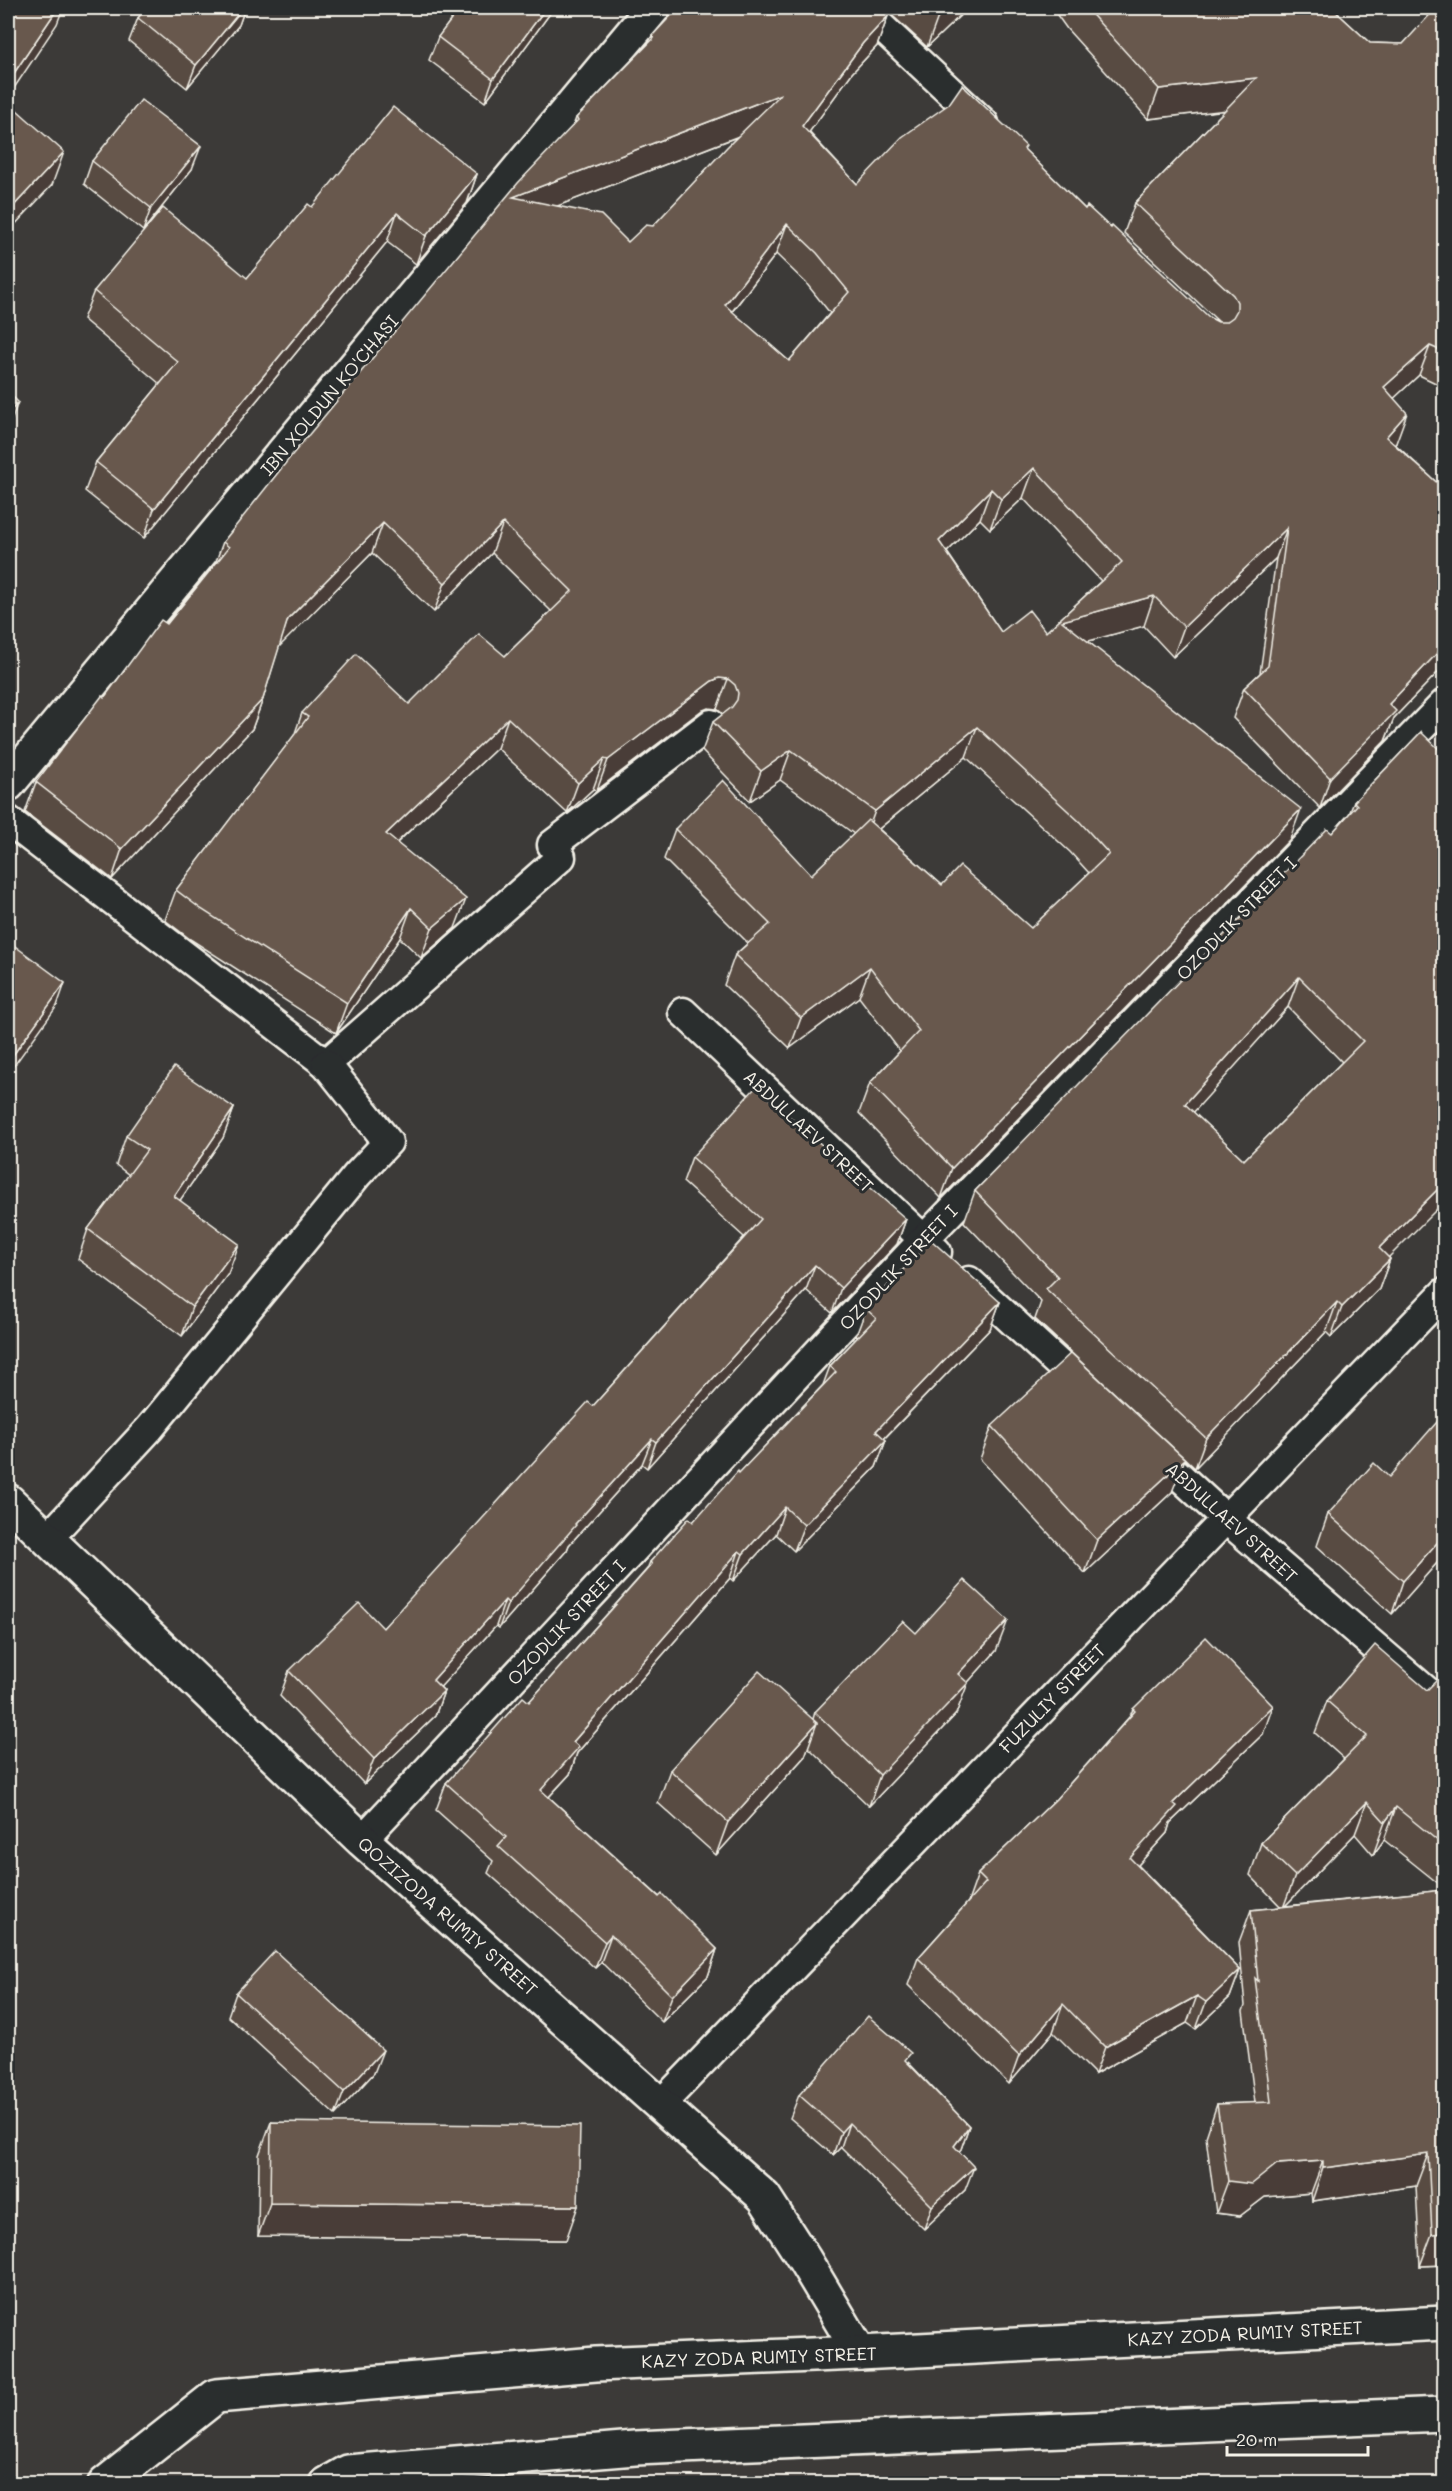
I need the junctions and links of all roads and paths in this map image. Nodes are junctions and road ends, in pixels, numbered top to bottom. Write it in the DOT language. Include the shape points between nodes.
graph roads {
  1 [pos="653,8"];
  2 [pos="861,8"];
  3 [pos="1006,144"];
  4 [pos="1443,710"];
  5 [pos="711,724"];
  6 [pos="8,784"];
  7 [pos="8,820"];
  8 [pos="683,1012"];
  9 [pos="326,1064"];
  10 [pos="924,1239"];
  11 [pos="1444,1293"];
  12 [pos="1105,1407"];
  13 [pos="1131,1431"];
  14 [pos="8,1501"];
  15 [pos="1226,1519"];
  16 [pos="47,1539"];
  17 [pos="1444,1706"];
  18 [pos="362,1840"];
  19 [pos="661,2104"];
  20 [pos="1444,2323"];
  21 [pos="860,2353"];
  22 [pos="1444,2414"];
  23 [pos="105,2484"];
  24 [pos="327,2484"];
  1 -- 6 [label="street, IBN XOLDUN KO'CHASI"];
  2 -- 3 [label="lane"];
  4 -- 10 [label="lane, OZODLIK STREET I"];
  5 -- 9 [label="lane" via="552,846 561,858"];
  7 -- 9 [label="lane"];
  8 -- 10 [label="lane, ABDULLAEV STREET"];
  9 -- 16 [label="lane" via="388,1142 150,1428"];
  10 -- 12 [label="lane, ABDULLAEV STREET"];
  10 -- 18 [label="lane, OZODLIK STREET I"];
  11 -- 15 [label="lane, FUZULIY STREET"];
  13 -- 15 [label="lane, ABDULLAEV STREET"];
  14 -- 16 [label="street, QOZIZODA RUMIY STREET"];
  15 -- 17 [label="lane, ABDULLAEV STREET"];
  15 -- 19 [label="lane, FUZULIY STREET"];
  16 -- 18 [label="street, QOZIZODA RUMIY STREET"];
  18 -- 19 [label="street, QOZIZODA RUMIY STREET"];
  19 -- 21 [label="street, QOZIZODA RUMIY STREET" via="764,2197"];
  20 -- 21 [label="street, KAZY ZODA RUMIY STREET"];
  21 -- 23 [label="street, KAZY ZODA RUMIY STREET" via="596,2364 216,2396"];
  22 -- 24 [label="street" via="635,2448 348,2472"];
}
